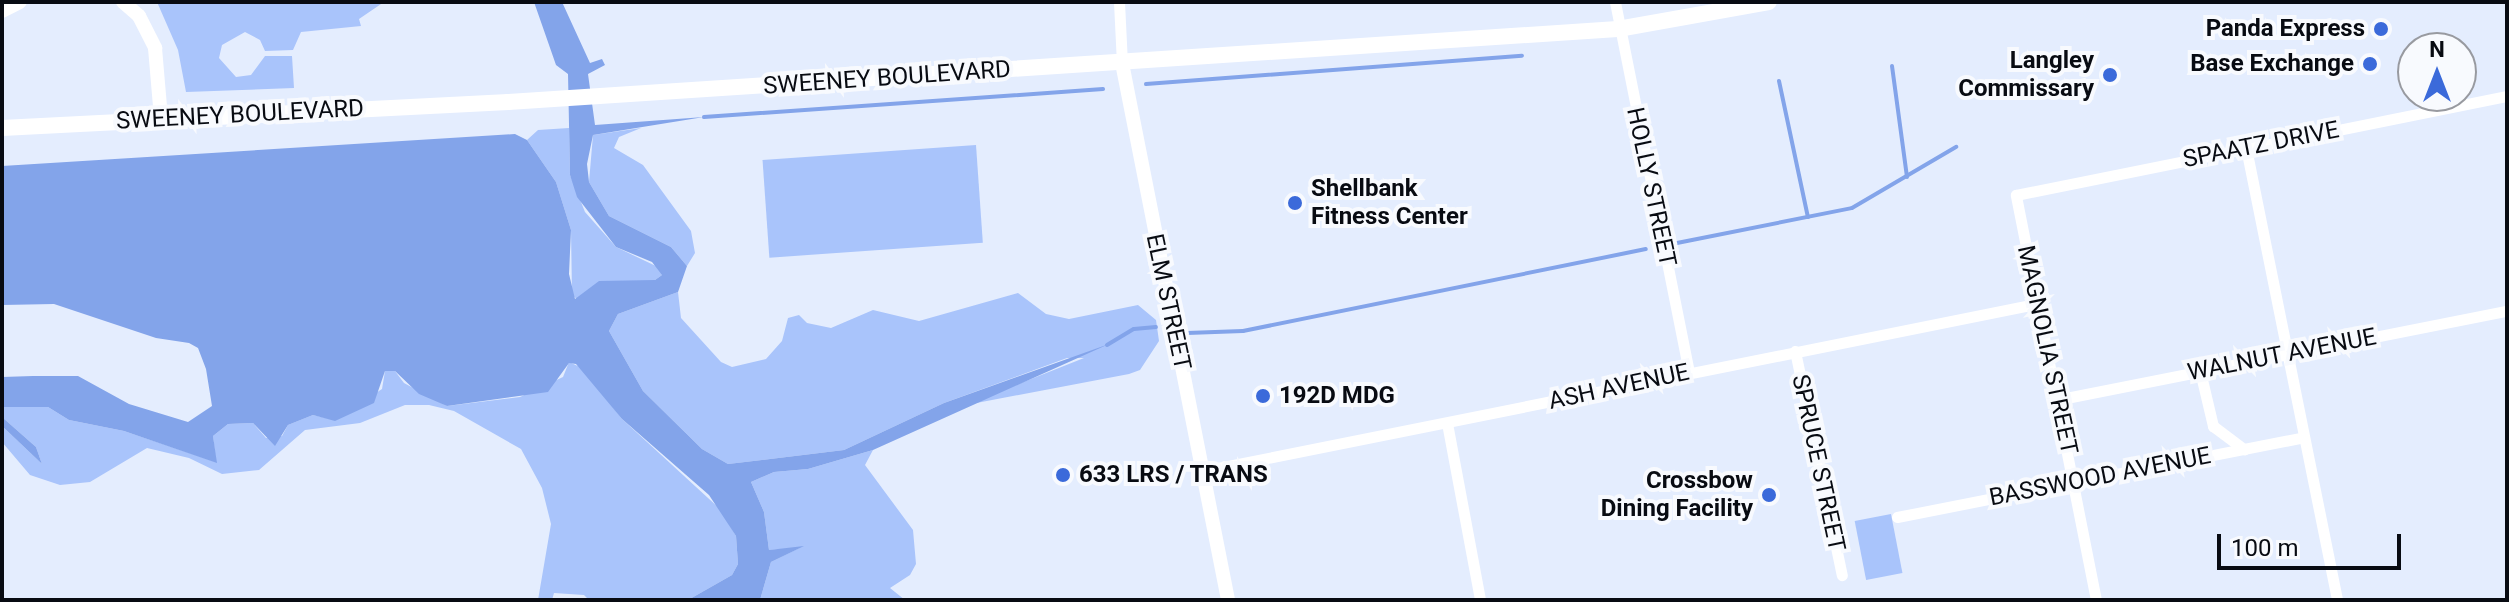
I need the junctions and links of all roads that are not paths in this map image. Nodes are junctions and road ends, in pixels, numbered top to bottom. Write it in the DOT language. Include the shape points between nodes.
graph roads {
  1 [pos="20,2"];
  2 [pos="123,2"];
  3 [pos="1119,2"];
  4 [pos="1615,2"];
  5 [pos="1769,2"];
  6 [pos="2,11"];
  7 [pos="1618,29"];
  8 [pos="1122,63"];
  9 [pos="2507,96"];
  10 [pos="161,118"];
  11 [pos="2,128"];
  12 [pos="2246,148"];
  13 [pos="2016,195"];
  14 [pos="2036,304"];
  15 [pos="2507,311"];
  16 [pos="1795,351"];
  17 [pos="2286,354"];
  18 [pos="2200,371"];
  19 [pos="1689,372"];
  20 [pos="2056,400"];
  21 [pos="1447,423"];
  22 [pos="2303,437"];
  23 [pos="2244,449"];
  24 [pos="1203,471"];
  25 [pos="2074,482"];
  26 [pos="1897,517"];
  27 [pos="1842,575"];
  28 [pos="1228,600"];
  29 [pos="1480,600"];
  30 [pos="2096,600"];
  31 [pos="2337,600"];
  1 -- 6 [label="street"];
  2 -- 10 [label="street" via="139,16 155,48"];
  3 -- 8 [label="street, ELM STREET"];
  4 -- 7 [label="street, HOLLY STREET"];
  5 -- 7 [label="main road, SWEENEY BOULEVARD"];
  7 -- 8 [label="main road, SWEENEY BOULEVARD"];
  7 -- 19 [label="street, HOLLY STREET"];
  8 -- 10 [label="main road, SWEENEY BOULEVARD"];
  8 -- 24 [label="street, ELM STREET"];
  9 -- 12 [label="street, SPAATZ DRIVE"];
  10 -- 11 [label="main road, SWEENEY BOULEVARD"];
  12 -- 13 [label="street, SPAATZ DRIVE"];
  12 -- 17 [label="street"];
  13 -- 14 [label="street, MAGNOLIA STREET"];
  14 -- 16 [label="street, ASH AVENUE"];
  14 -- 20 [label="street, MAGNOLIA STREET"];
  15 -- 17 [label="street, WALNUT AVENUE"];
  16 -- 19 [label="street, ASH AVENUE"];
  16 -- 27 [label="street, SPRUCE STREET"];
  17 -- 18 [label="street, WALNUT AVENUE"];
  17 -- 22 [label="street"];
  18 -- 20 [label="street, WALNUT AVENUE"];
  18 -- 23 [label="street" via="2213,426"];
  19 -- 21 [label="street, ASH AVENUE"];
  20 -- 25 [label="street, MAGNOLIA STREET"];
  21 -- 24 [label="street, ASH AVENUE"];
  21 -- 29 [label="street"];
  22 -- 23 [label="street, BASSWOOD AVENUE"];
  22 -- 31 [label="street"];
  23 -- 25 [label="street, BASSWOOD AVENUE"];
  24 -- 28 [label="street, ELM STREET"];
  25 -- 26 [label="street, BASSWOOD AVENUE"];
  25 -- 30 [label="street, MAGNOLIA STREET"];
}
